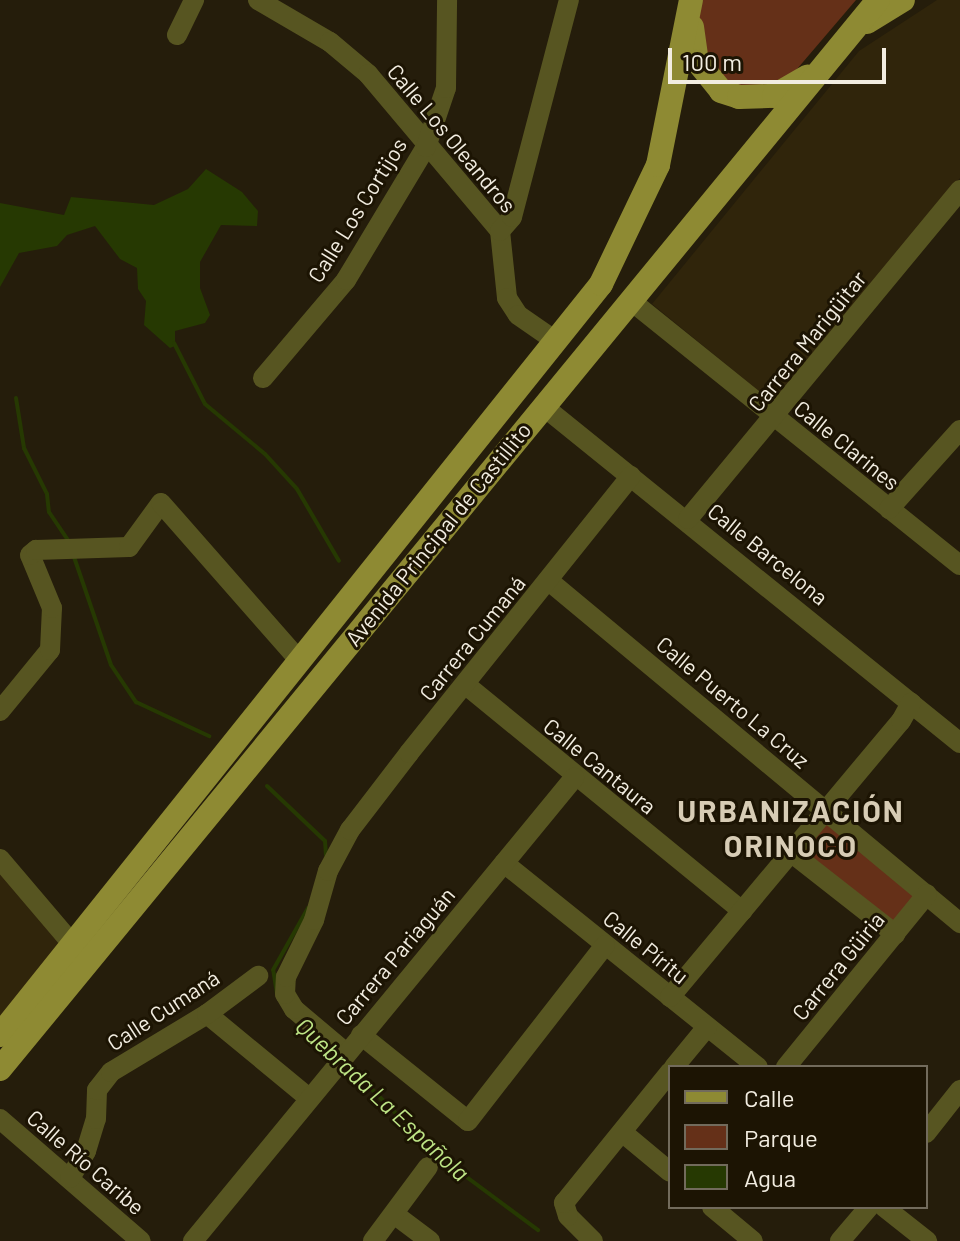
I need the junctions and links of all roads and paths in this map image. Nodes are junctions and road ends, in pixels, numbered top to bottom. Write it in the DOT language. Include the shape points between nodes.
graph roads {
  1 [pos="194,0"];
  2 [pos="258,0"];
  3 [pos="447,0"];
  4 [pos="569,0"];
  5 [pos="691,0"];
  6 [pos="878,0"];
  7 [pos="903,0"];
  8 [pos="852,32"];
  9 [pos="177,35"];
  10 [pos="426,147"];
  11 [pos="960,190"];
  12 [pos="500,231"];
  13 [pos="630,300"];
  14 [pos="557,342"];
  15 [pos="263,378"];
  16 [pos="543,406"];
  17 [pos="775,418"];
  18 [pos="960,430"];
  19 [pos="631,476"];
  20 [pos="889,509"];
  21 [pos="688,519"];
  22 [pos="960,565"];
  23 [pos="549,581"];
  24 [pos="300,661"];
  25 [pos="466,685"];
  26 [pos="911,703"];
  27 [pos="0,711"];
  28 [pos="960,743"];
  29 [pos="574,778"];
  30 [pos="827,811"];
  31 [pos="793,854"];
  32 [pos="0,859"];
  33 [pos="504,863"];
  34 [pos="927,894"];
  35 [pos="742,911"];
  36 [pos="960,923"];
  37 [pos="895,934"];
  38 [pos="605,945"];
  39 [pos="80,953"];
  40 [pos="258,976"];
  41 [pos="670,997"];
  42 [pos="207,1014"];
  43 [pos="707,1027"];
  44 [pos="0,1035"];
  45 [pos="361,1035"];
  46 [pos="342,1057"];
  47 [pos="676,1065"];
  48 [pos="755,1065"];
  49 [pos="788,1065"];
  50 [pos="0,1069"];
  51 [pos="668,1074"];
  52 [pos="960,1090"];
  53 [pos="309,1098"];
  54 [pos="0,1119"];
  55 [pos="928,1130"];
  56 [pos="622,1132"];
  57 [pos="428,1167"];
  58 [pos="668,1170"];
  59 [pos="70,1178"];
  60 [pos="714,1209"];
  61 [pos="867,1209"];
  62 [pos="887,1209"];
  63 [pos="394,1214"];
  64 [pos="141,1241"];
  65 [pos="193,1241"];
  66 [pos="373,1241"];
  67 [pos="430,1241"];
  68 [pos="593,1241"];
  69 [pos="753,1241"];
  70 [pos="840,1241"];
  71 [pos="927,1241"];
  1 -- 9 [label="street"];
  2 -- 10 [label="street, Calle Los Oleandros" via="330,42 368,74"];
  3 -- 10 [label="street, Calle Los Cortijos" via="446,88"];
  4 -- 12 [label="street" via="512,217"];
  5 -- 8 [label="main road" via="697,61 713,84 735,97 774,96 795,85"];
  5 -- 14 [label="main road, Avenida Principal de Castillito" via="658,165 601,284"];
  6 -- 8 [label="main road, Avenida Principal de Castillito"];
  7 -- 8 [label="main road"];
  8 -- 13 [label="main road, Avenida Principal de Castillito"];
  10 -- 12 [label="street, Calle Los Oleandros"];
  10 -- 15 [label="street, Calle Los Cortijos" via="346,280"];
  11 -- 17 [label="street, Carrera Marigüitar"];
  12 -- 14 [label="street, Calle Los Oleandros" via="507,298 518,315"];
  13 -- 16 [label="main road, Avenida Principal de Castillito"];
  13 -- 17 [label="street, Calle Clarines"];
  14 -- 24 [label="main road, Avenida Principal de Castillito"];
  16 -- 19 [label="street, Calle Barcelona"];
  16 -- 39 [label="main road, Avenida Principal de Castillito"];
  17 -- 20 [label="street, Calle Clarines"];
  17 -- 21 [label="street, Carrera Marigüitar"];
  18 -- 20 [label="street"];
  19 -- 21 [label="street, Calle Barcelona"];
  19 -- 23 [label="street, Carrera Cumaná"];
  20 -- 22 [label="street, Calle Clarines"];
  21 -- 26 [label="street, Calle Barcelona"];
  23 -- 25 [label="street, Carrera Cumaná"];
  23 -- 30 [label="street, Calle Puerto La Cruz"];
  24 -- 27 [label="street" via="161,503 129,547 36,550 30,555 52,608 50,650"];
  24 -- 39 [label="main road, Avenida Principal de Castillito"];
  25 -- 29 [label="street, Calle Cantaura"];
  25 -- 46 [label="street, Carrera Cumaná" via="350,830 293,958 285,994"];
  26 -- 28 [label="street, Calle Barcelona"];
  26 -- 30 [label="street"];
  29 -- 33 [label="street, Carrera Pariaguán"];
  29 -- 35 [label="street, Calle Cantaura"];
  30 -- 31 [label="street"];
  30 -- 34 [label="street, Calle Puerto La Cruz"];
  31 -- 35 [label="street"];
  31 -- 37 [label="street"];
  32 -- 39 [label="street"];
  33 -- 38 [label="street, Calle Píritu"];
  33 -- 45 [label="street, Carrera Pariaguán"];
  34 -- 36 [label="street, Calle Puerto La Cruz"];
  34 -- 37 [label="street, Carrera Güiria"];
  35 -- 41 [label="street"];
  37 -- 49 [label="street, Carrera Güiria"];
  38 -- 41 [label="street, Calle Píritu"];
  38 -- 45 [label="street" via="468,1121"];
  39 -- 44 [label="main road, Avenida Principal de Castillito"];
  39 -- 50 [label="main road, Avenida Principal de Castillito"];
  40 -- 42 [label="street, Calle Cumaná"];
  41 -- 43 [label="street, Calle Píritu"];
  42 -- 53 [label="street"];
  42 -- 59 [label="street, Calle Cumaná" via="111,1072 97,1090 93,1130"];
  43 -- 47 [label="street"];
  43 -- 48 [label="street, Calle Píritu"];
  45 -- 46 [label="street, Carrera Pariaguán"];
  46 -- 53 [label="street, Carrera Pariaguán"];
  51 -- 56 [label="street"];
  52 -- 55 [label="street"];
  53 -- 65 [label="street, Carrera Pariaguán"];
  54 -- 59 [label="street, Calle Río Caribe"];
  56 -- 58 [label="street"];
  56 -- 68 [label="street" via="564,1203 568,1216"];
  57 -- 63 [label="street"];
  59 -- 64 [label="street, Calle Río Caribe"];
  60 -- 69 [label="street"];
  61 -- 70 [label="street"];
  62 -- 71 [label="street"];
  63 -- 66 [label="street"];
  63 -- 67 [label="street"];
}
